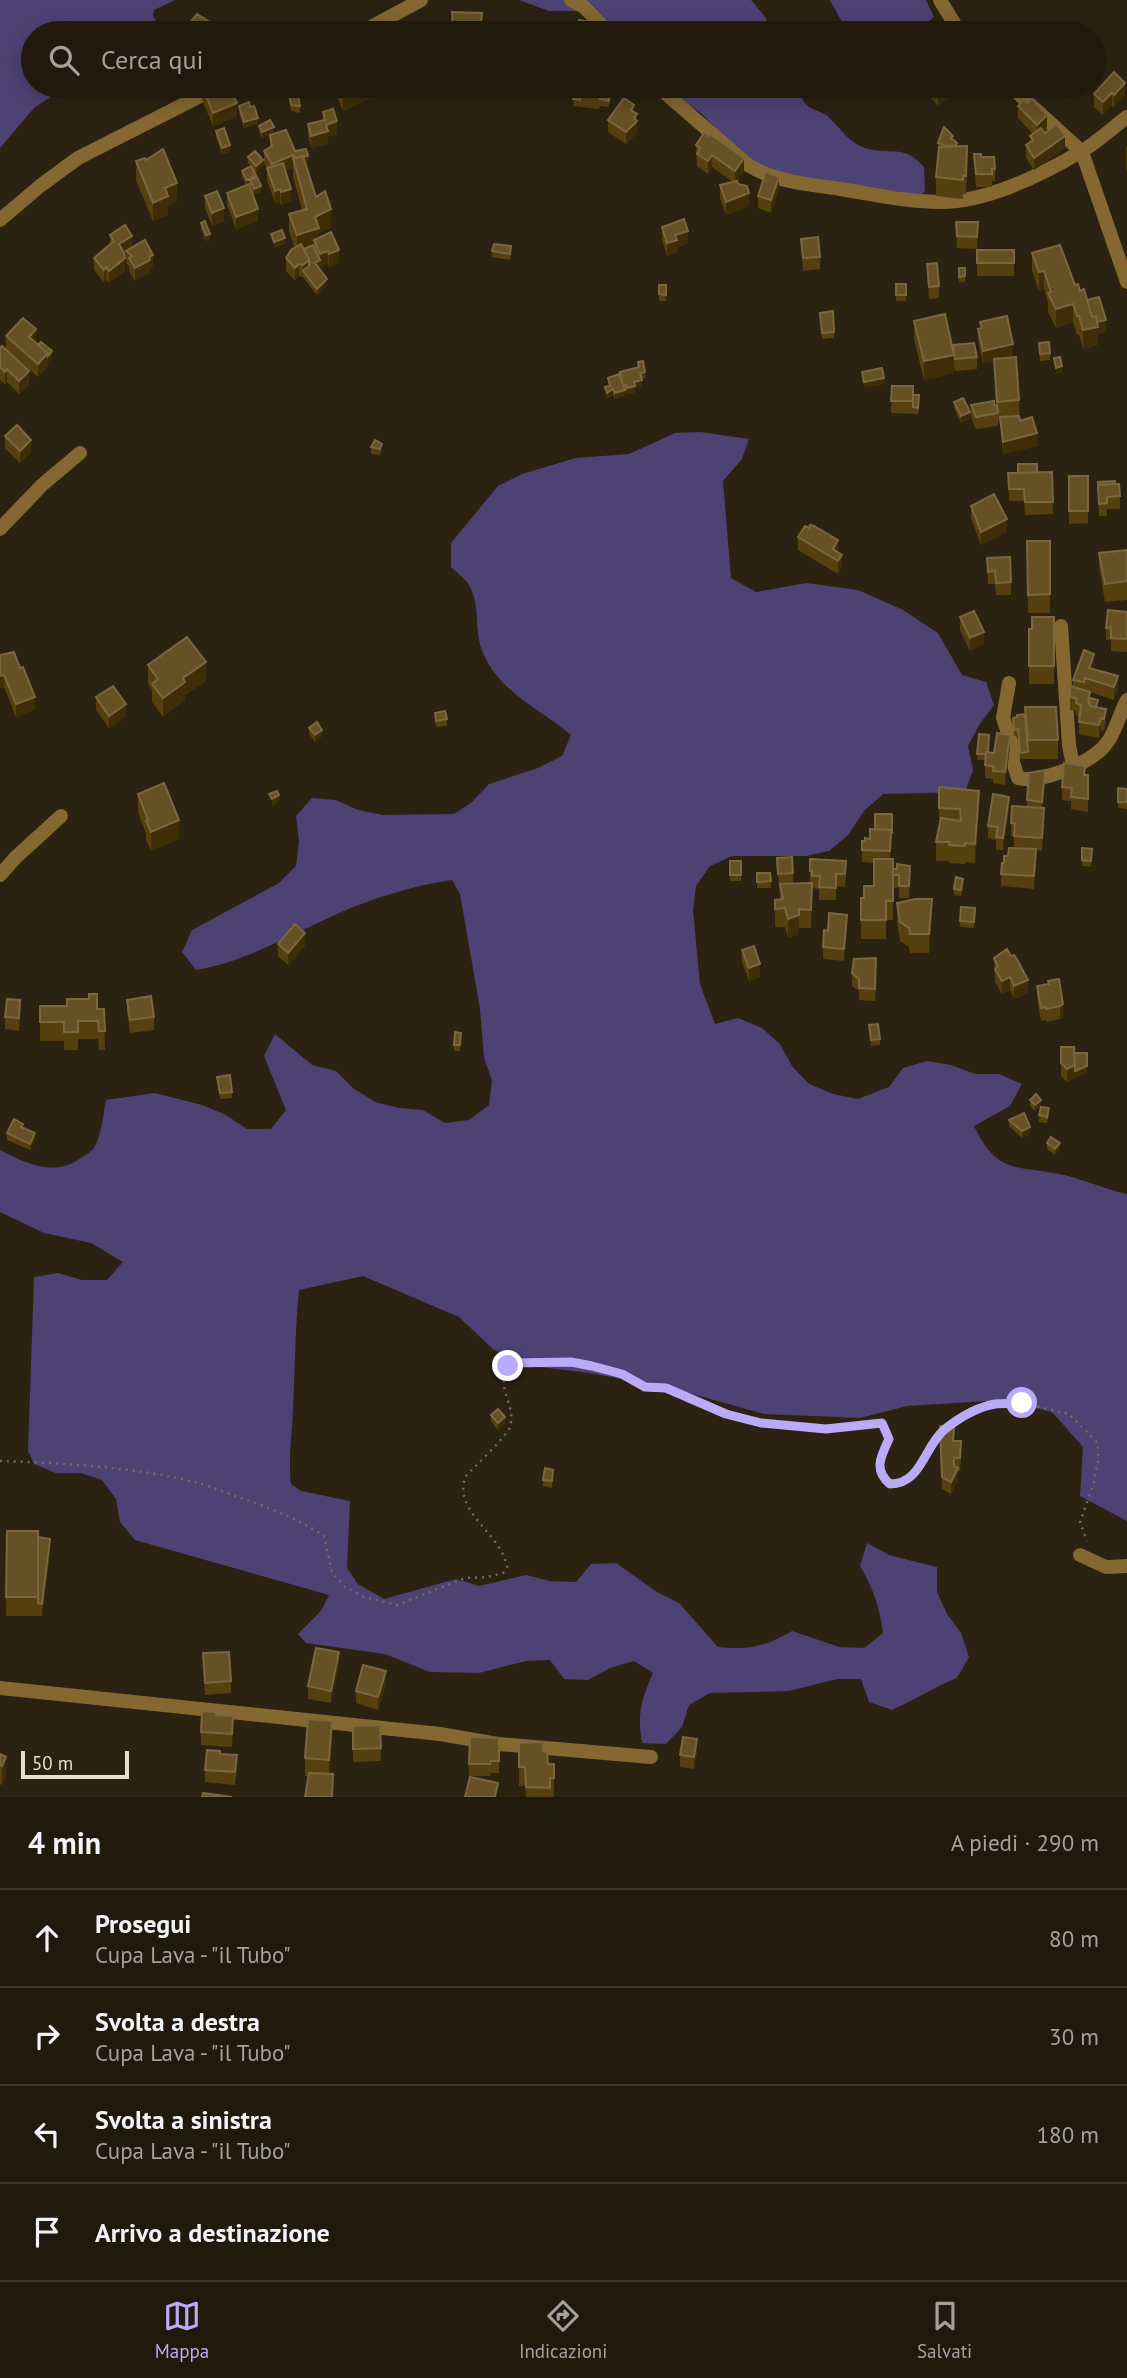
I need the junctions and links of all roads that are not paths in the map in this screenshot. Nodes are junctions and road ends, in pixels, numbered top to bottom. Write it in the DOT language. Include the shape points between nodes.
graph roads {
  1 [pos="421,0"];
  2 [pos="571,0"];
  3 [pos="940,0"];
  4 [pos="382,21"];
  5 [pos="597,21"];
  6 [pos="953,21"];
  7 [pos="196,98"];
  8 [pos="671,98"];
  9 [pos="1023,98"];
  10 [pos="1127,117"];
  11 [pos="1082,152"];
  12 [pos="0,220"];
  13 [pos="1127,282"];
  14 [pos="80,453"];
  15 [pos="0,528"];
  16 [pos="1061,626"];
  17 [pos="1009,683"];
  18 [pos="1127,700"];
  19 [pos="1073,766"];
  20 [pos="61,816"];
  21 [pos="0,875"];
  22 [pos="1084,1549"];
  23 [pos="1127,1566"];
  24 [pos="0,1688"];
  25 [pos="651,1757"];
  1 -- 4 [label="street"];
  2 -- 5 [label="street"];
  3 -- 6 [label="street"];
  7 -- 12 [label="street" via="78,158"];
  8 -- 11 [label="street" via="761,174 892,197 940,202 983,196"];
  9 -- 11 [label="street"];
  10 -- 11 [label="street"];
  11 -- 13 [label="street"];
  14 -- 15 [label="street"];
  16 -- 19 [label="street"];
  17 -- 19 [label="street" via="1003,718 1018,778 1042,779"];
  18 -- 19 [label="street" via="1105,747"];
  20 -- 21 [label="street"];
  22 -- 23 [label="street" via="1106,1567"];
  24 -- 25 [label="street"];
}
